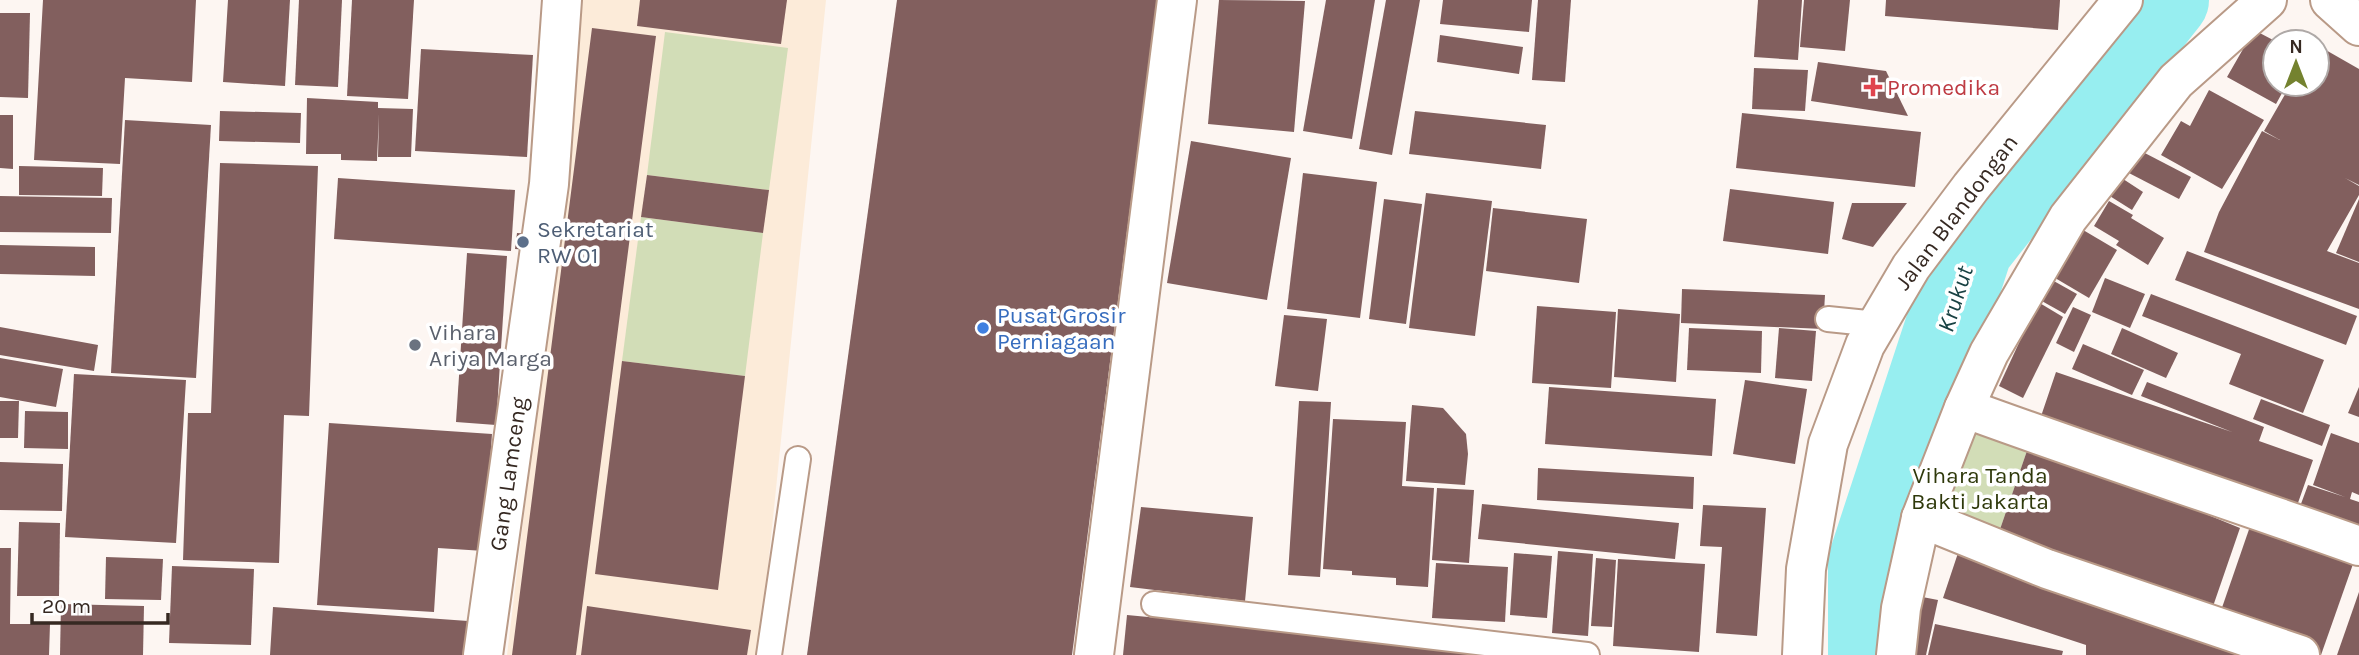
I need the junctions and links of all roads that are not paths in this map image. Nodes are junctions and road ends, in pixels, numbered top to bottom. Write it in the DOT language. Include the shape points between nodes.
graph roads {
  1 [pos="562,0"];
  2 [pos="1177,0"];
  3 [pos="2123,0"];
  4 [pos="2267,0"];
  5 [pos="2330,0"];
  6 [pos="2359,26"];
  7 [pos="1828,319"];
  8 [pos="1877,324"];
  9 [pos="1964,408"];
  10 [pos="798,459"];
  11 [pos="1921,518"];
  12 [pos="2359,545"];
  13 [pos="1154,604"];
  14 [pos="483,655"];
  15 [pos="769,655"];
  16 [pos="1094,655"];
  17 [pos="1587,655"];
  18 [pos="1802,655"];
  19 [pos="1896,655"];
  20 [pos="2300,655"];
  1 -- 14 [label="street, Gang Lamceng" via="549,184"];
  2 -- 16 [label="street"];
  3 -- 8 [label="street, Jalan Blandongan" via="1964,197 1911,267"];
  4 -- 9 [label="street" via="2176,81 2068,218 1989,353"];
  5 -- 6 [label="street"];
  7 -- 8 [label="lane"];
  8 -- 18 [label="street, Jalan Blandongan" via="1828,443 1806,569"];
  9 -- 11 [label="street"];
  9 -- 12 [label="street"];
  10 -- 15 [label="lane"];
  11 -- 19 [label="street" via="1901,608"];
  11 -- 20 [label="street" via="2046,569"];
  13 -- 17 [label="lane"];
}
